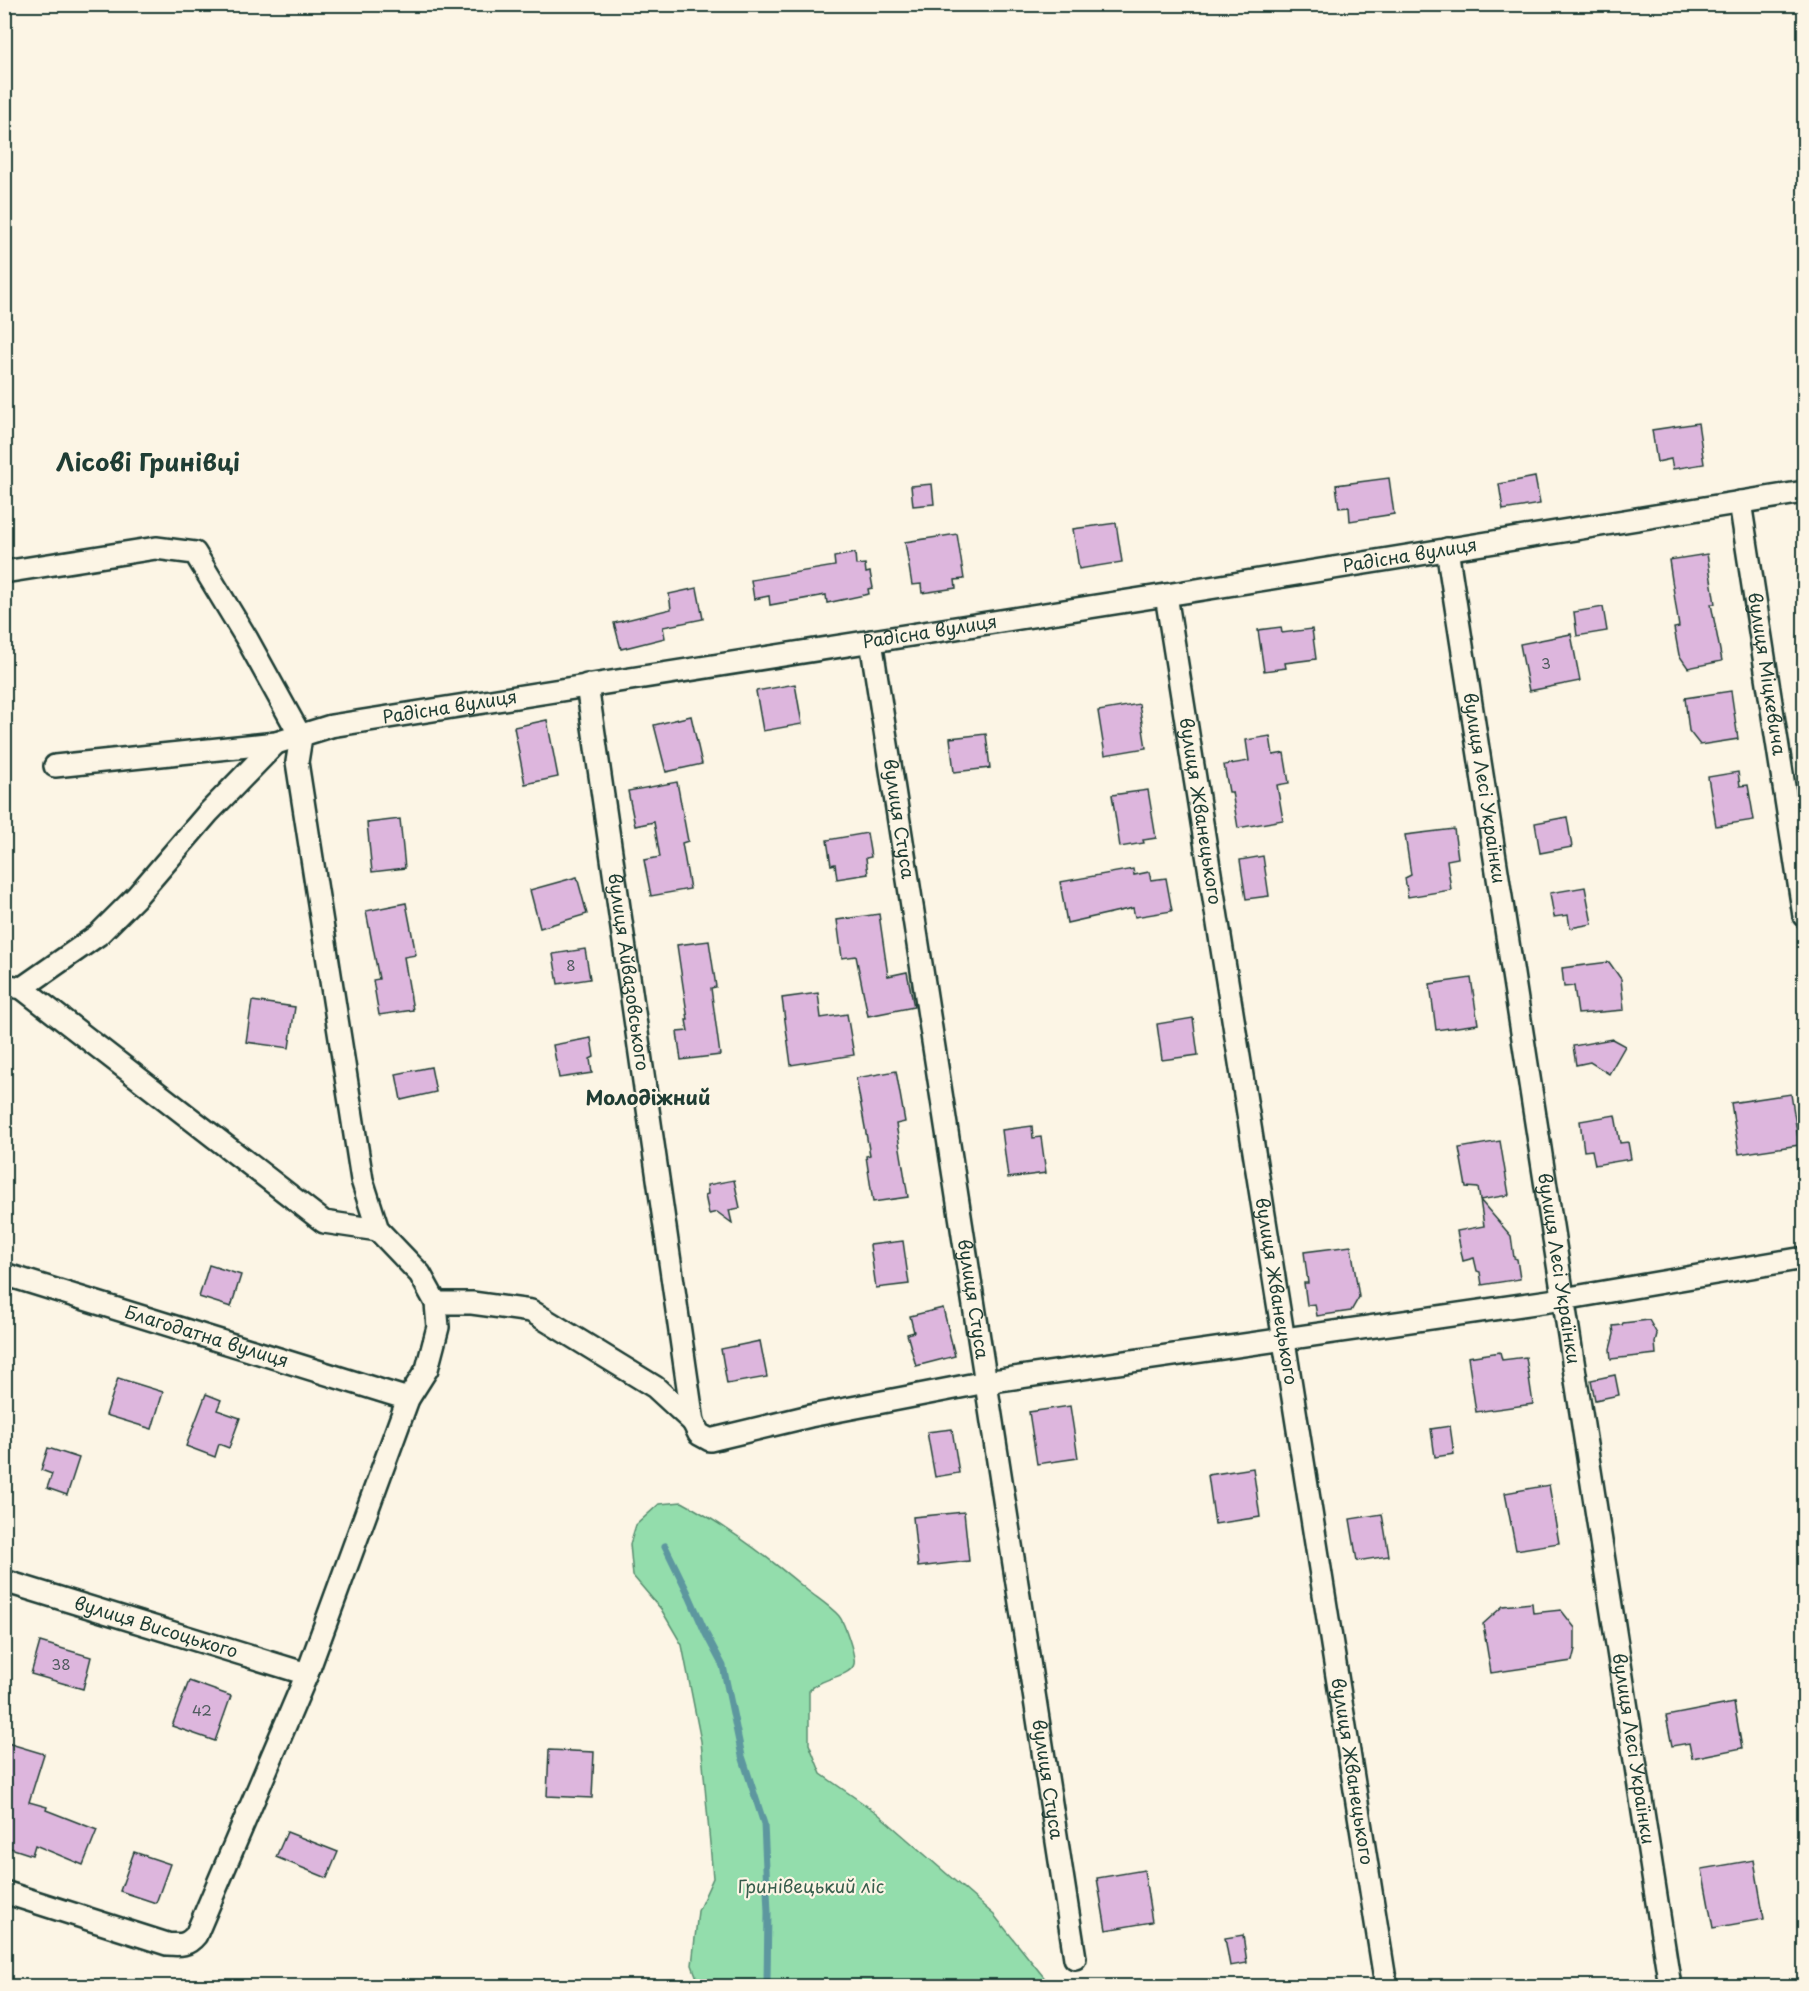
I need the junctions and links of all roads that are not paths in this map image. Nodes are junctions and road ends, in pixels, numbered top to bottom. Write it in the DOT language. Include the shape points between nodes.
graph roads {
  1 [pos="1804,492"];
  2 [pos="1740,502"];
  3 [pos="1447,549"];
  4 [pos="4,572"];
  5 [pos="1166,595"];
  6 [pos="871,641"];
  7 [pos="587,685"];
  8 [pos="301,736"];
  9 [pos="276,743"];
  10 [pos="56,766"];
  11 [pos="1804,916"];
  12 [pos="13,986"];
  13 [pos="378,1230"];
  14 [pos="1804,1258"];
  15 [pos="4,1274"];
  16 [pos="1563,1299"];
  17 [pos="436,1303"];
  18 [pos="1284,1339"];
  19 [pos="986,1382"];
  20 [pos="408,1398"];
  21 [pos="696,1428"];
  22 [pos="4,1581"];
  23 [pos="307,1674"];
  24 [pos="4,1892"];
  25 [pos="1075,1958"];
  26 [pos="1386,1986"];
  27 [pos="1670,1986"];
  1 -- 2 [label="street, Радісна вулиця"];
  2 -- 3 [label="street, Радісна вулиця"];
  2 -- 11 [label="street, вулиця Міцкевича"];
  3 -- 5 [label="street, Радісна вулиця"];
  3 -- 16 [label="street, вулиця Лесі Українки"];
  4 -- 8 [label="street" via="156,548 195,553"];
  5 -- 6 [label="street, Радісна вулиця"];
  5 -- 18 [label="street, вулиця Жванецького"];
  6 -- 7 [label="street, Радісна вулиця"];
  6 -- 19 [label="street, вулиця Стуса"];
  7 -- 8 [label="street, Радісна вулиця" via="331,726"];
  7 -- 21 [label="street, вулиця Айвазовського"];
  8 -- 9 [label="street, Радісна вулиця"];
  8 -- 13 [label="street" via="297,762 358,1157"];
  9 -- 10 [label="street, Радісна вулиця"];
  9 -- 12 [label="street" via="98,935"];
  12 -- 13 [label="street" via="324,1222"];
  13 -- 17 [label="street" via="420,1274"];
  14 -- 16 [label="street"];
  15 -- 20 [label="street, Благодатна вулиця"];
  16 -- 18 [label="street"];
  16 -- 27 [label="street, вулиця Лесі Українки"];
  17 -- 20 [label="street" via="438,1327 428,1369"];
  17 -- 21 [label="street" via="472,1303 531,1311 655,1387"];
  18 -- 19 [label="street"];
  18 -- 26 [label="street, вулиця Жванецького"];
  19 -- 21 [label="street" via="710,1440"];
  19 -- 25 [label="street, вулиця Стуса"];
  20 -- 23 [label="street"];
  22 -- 23 [label="street, вулиця Висоцького"];
  23 -- 24 [label="street" via="190,1942 181,1946 167,1944"];
}
